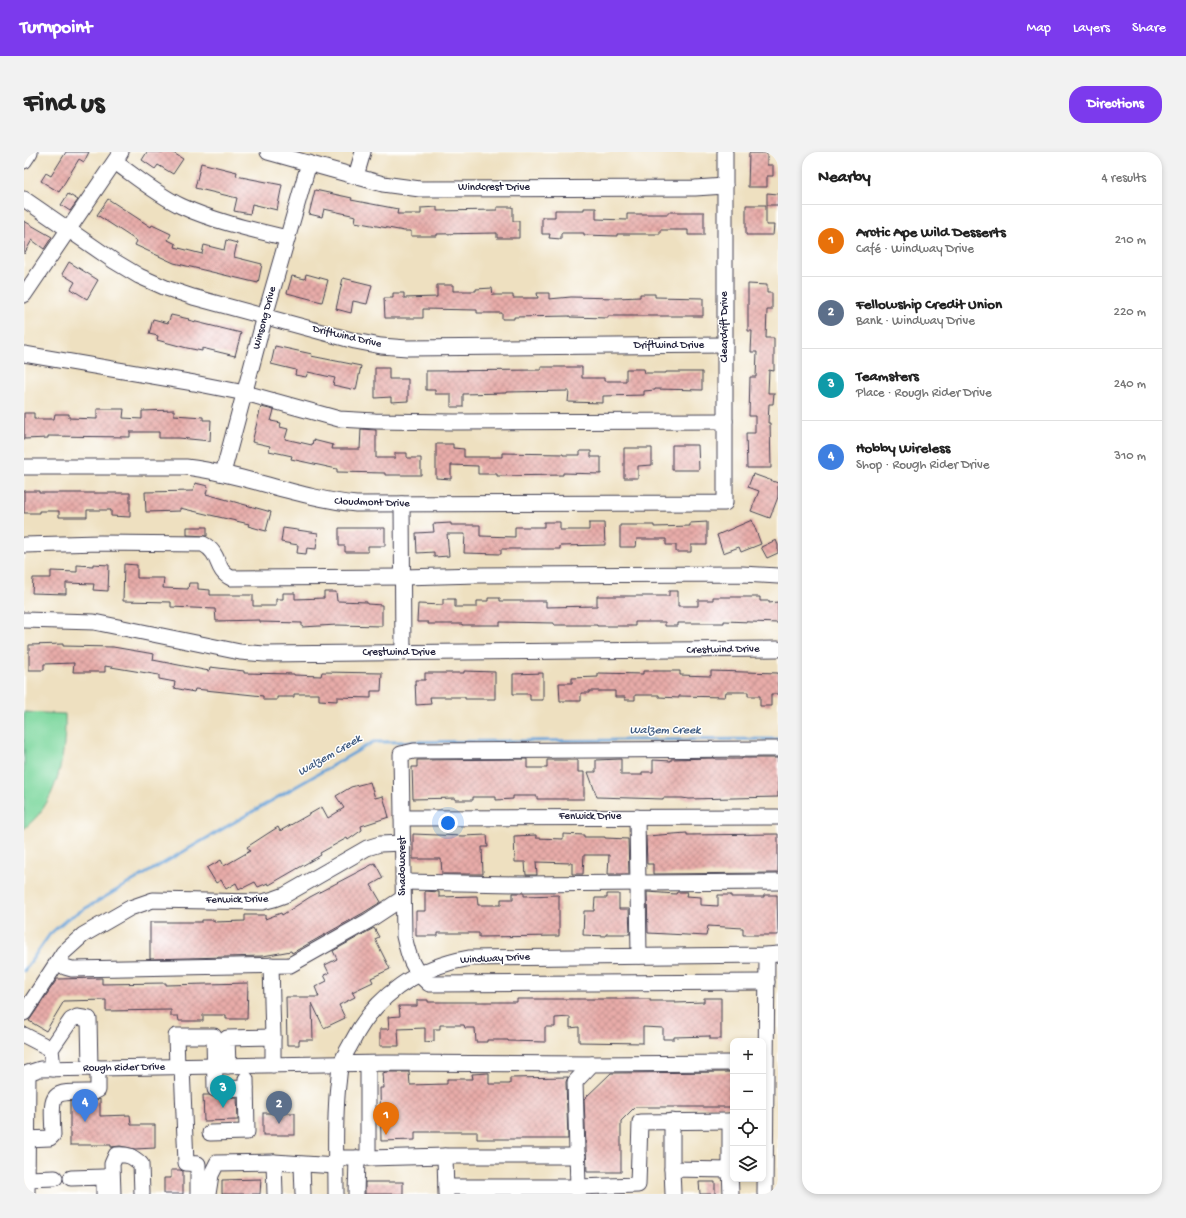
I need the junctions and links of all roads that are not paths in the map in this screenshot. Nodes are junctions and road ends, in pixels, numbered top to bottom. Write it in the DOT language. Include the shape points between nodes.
graph roads {
  1 [pos="30,152"];
  2 [pos="268,152"];
  3 [pos="363,152"];
  4 [pos="725,152"];
  5 [pos="118,157"];
  6 [pos="24,161"];
  7 [pos="309,163"];
  8 [pos="356,176"];
  9 [pos="725,186"];
  10 [pos="24,199"];
  11 [pos="69,230"];
  12 [pos="288,238"];
  13 [pos="24,295"];
  14 [pos="265,316"];
  15 [pos="725,346"];
  16 [pos="24,354"];
  17 [pos="245,393"];
  18 [pos="725,421"];
  19 [pos="24,468"];
  20 [pos="223,473"];
  21 [pos="725,503"];
  22 [pos="402,504"];
  23 [pos="24,545"];
  24 [pos="778,576"];
  25 [pos="403,577"];
  26 [pos="24,620"];
  27 [pos="778,649"];
  28 [pos="403,653"];
  29 [pos="778,749"];
  30 [pos="637,817"];
  31 [pos="778,817"];
  32 [pos="402,818"];
  33 [pos="403,843"];
  34 [pos="403,882"];
  35 [pos="778,882"];
  36 [pos="638,883"];
  37 [pos="403,898"];
  38 [pos="773,955"];
  39 [pos="639,956"];
  40 [pos="60,958"];
  41 [pos="271,966"];
  42 [pos="418,974"];
  43 [pos="767,982"];
  44 [pos="24,1014"];
  45 [pos="24,1035"];
  46 [pos="273,1037"];
  47 [pos="51,1049"];
  48 [pos="769,1062"];
  49 [pos="730,1063"];
  50 [pos="341,1064"];
  51 [pos="368,1064"];
  52 [pos="592,1064"];
  53 [pos="273,1065"];
  54 [pos="221,1066"];
  55 [pos="246,1066"];
  56 [pos="180,1067"];
  57 [pos="94,1068"];
  58 [pos="52,1069"];
  59 [pos="26,1072"];
  60 [pos="246,1088"];
  61 [pos="765,1110"];
  62 [pos="672,1121"];
  63 [pos="730,1121"];
  64 [pos="766,1129"];
  65 [pos="210,1134"];
  66 [pos="27,1139"];
  67 [pos="772,1153"];
  68 [pos="446,1156"];
  69 [pos="578,1156"];
  70 [pos="362,1158"];
  71 [pos="274,1162"];
  72 [pos="336,1162"];
  73 [pos="217,1163"];
  74 [pos="302,1165"];
  75 [pos="672,1169"];
  76 [pos="730,1170"];
  77 [pos="26,1177"];
  78 [pos="55,1178"];
  79 [pos="71,1178"];
  80 [pos="730,1182"];
  81 [pos="769,1189"];
  82 [pos="446,1190"];
  83 [pos="614,1190"];
  84 [pos="638,1190"];
  85 [pos="578,1191"];
  86 [pos="104,1194"];
  87 [pos="113,1194"];
  88 [pos="142,1194"];
  89 [pos="198,1194"];
  90 [pos="208,1194"];
  91 [pos="218,1194"];
  92 [pos="275,1194"];
  93 [pos="303,1194"];
  94 [pos="336,1194"];
  95 [pos="356,1194"];
  96 [pos="673,1194"];
  97 [pos="731,1194"];
  1 -- 6 [label="street"];
  2 -- 7 [label="street, Windcrest Drive"];
  3 -- 8 [label="street"];
  4 -- 9 [label="street, Cleardrift Drive"];
  5 -- 11 [label="street"];
  5 -- 12 [label="street" via="161,194 198,214"];
  7 -- 8 [label="street, Windcrest Drive"];
  7 -- 12 [label="street, Winsong Drive"];
  8 -- 9 [label="street, Windcrest Drive" via="383,184 420,188"];
  9 -- 15 [label="street, Cleardrift Drive"];
  10 -- 11 [label="street, Driftwind Drive"];
  11 -- 13 [label="street"];
  11 -- 14 [label="street, Driftwind Drive" via="114,261 159,285"];
  12 -- 14 [label="street, Winsong Drive"];
  14 -- 15 [label="street, Driftwind Drive" via="355,341 407,348"];
  14 -- 17 [label="street, Winsong Drive"];
  15 -- 18 [label="street, Cleardrift Drive"];
  16 -- 17 [label="street"];
  17 -- 18 [label="street" via="339,419"];
  17 -- 20 [label="street, Winsong Drive"];
  18 -- 21 [label="street, Cleardrift Drive"];
  19 -- 20 [label="street, Cloudmont Drive" via="186,467"];
  20 -- 22 [label="street, Cloudmont Drive" via="333,502"];
  21 -- 22 [label="street, Cloudmont Drive"];
  22 -- 25 [label="street"];
  23 -- 25 [label="street" via="203,544 215,554 224,575 231,578"];
  24 -- 25 [label="street" via="742,574"];
  25 -- 28 [label="street"];
  26 -- 28 [label="street, Crestwind Drive" via="94,622 240,652"];
  27 -- 28 [label="street, Crestwind Drive"];
  29 -- 32 [label="street, Shadowcrest" via="414,751 401,754"];
  30 -- 31 [label="street, Fenwick Drive"];
  30 -- 32 [label="street, Fenwick Drive"];
  30 -- 36 [label="street"];
  32 -- 33 [label="street, Shadowcrest"];
  33 -- 34 [label="street, Shadowcrest"];
  33 -- 40 [label="street, Fenwick Drive" via="380,844 368,848 274,900 153,900 130,908 83,935"];
  34 -- 36 [label="street"];
  34 -- 37 [label="street, Shadowcrest"];
  35 -- 36 [label="street"];
  36 -- 39 [label="street"];
  37 -- 41 [label="street" via="290,965"];
  37 -- 42 [label="street, Shadowcrest" via="404,936 408,957"];
  38 -- 39 [label="street, Windway Drive"];
  38 -- 43 [label="street"];
  39 -- 42 [label="street, Windway Drive" via="470,958 440,965"];
  40 -- 41 [label="street" via="61,964 72,969"];
  40 -- 44 [label="street"];
  41 -- 46 [label="street"];
  42 -- 43 [label="street" via="429,984 441,985"];
  42 -- 50 [label="street, Windway Drive" via="398,987 375,1008 356,1033"];
  43 -- 48 [label="street"];
  45 -- 47 [label="street"];
  46 -- 53 [label="street"];
  46 -- 54 [label="street" via="227,1038"];
  47 -- 57 [label="street" via="71,1020 77,1017 89,1018"];
  47 -- 58 [label="street"];
  48 -- 61 [label="street"];
  49 -- 52 [label="street, Rough Rider Drive"];
  50 -- 51 [label="street, Rough Rider Drive"];
  50 -- 53 [label="street, Rough Rider Drive"];
  50 -- 72 [label="street, Windway Drive" via="336,1104"];
  51 -- 52 [label="street, Rough Rider Drive"];
  51 -- 70 [label="street"];
  52 -- 69 [label="street" via="575,1082"];
  53 -- 55 [label="street, Rough Rider Drive"];
  54 -- 55 [label="street, Rough Rider Drive"];
  54 -- 56 [label="street, Rough Rider Drive"];
  54 -- 56 [label="street" via="214,1036 176,1036"];
  54 -- 60 [label="street" via="215,1089"];
  55 -- 60 [label="street"];
  56 -- 57 [label="street, Rough Rider Drive"];
  56 -- 89 [label="street" via="186,1163 198,1164"];
  57 -- 58 [label="street, Rough Rider Drive"];
  57 -- 66 [label="street" via="98,1090 57,1094 52,1106 53,1135 50,1138"];
  58 -- 59 [label="street, Rough Rider Drive"];
  59 -- 66 [label="street, Rough Rider Drive"];
  60 -- 65 [label="street" via="247,1132"];
  62 -- 63 [label="street"];
  62 -- 75 [label="street"];
  62 -- 84 [label="street" via="640,1122"];
  64 -- 67 [label="street"];
  66 -- 77 [label="street, Rough Rider Drive"];
  67 -- 81 [label="street"];
  68 -- 69 [label="street"];
  68 -- 70 [label="street"];
  68 -- 82 [label="street"];
  69 -- 85 [label="street"];
  70 -- 72 [label="street"];
  70 -- 95 [label="street"];
  71 -- 73 [label="street" via="223,1153"];
  71 -- 74 [label="street"];
  71 -- 92 [label="street"];
  72 -- 74 [label="street"];
  72 -- 94 [label="street, Windway Drive"];
  73 -- 90 [label="street" via="211,1175"];
  73 -- 91 [label="street"];
  74 -- 93 [label="street"];
  75 -- 76 [label="street"];
  75 -- 96 [label="street"];
  77 -- 78 [label="street"];
  79 -- 86 [label="street" via="104,1177"];
  80 -- 97 [label="street"];
  82 -- 85 [label="street"];
  83 -- 84 [label="street"];
  83 -- 85 [label="street"];
  87 -- 88 [label="street" via="112,1164 116,1155 125,1154 132,1156 141,1164"];
}
